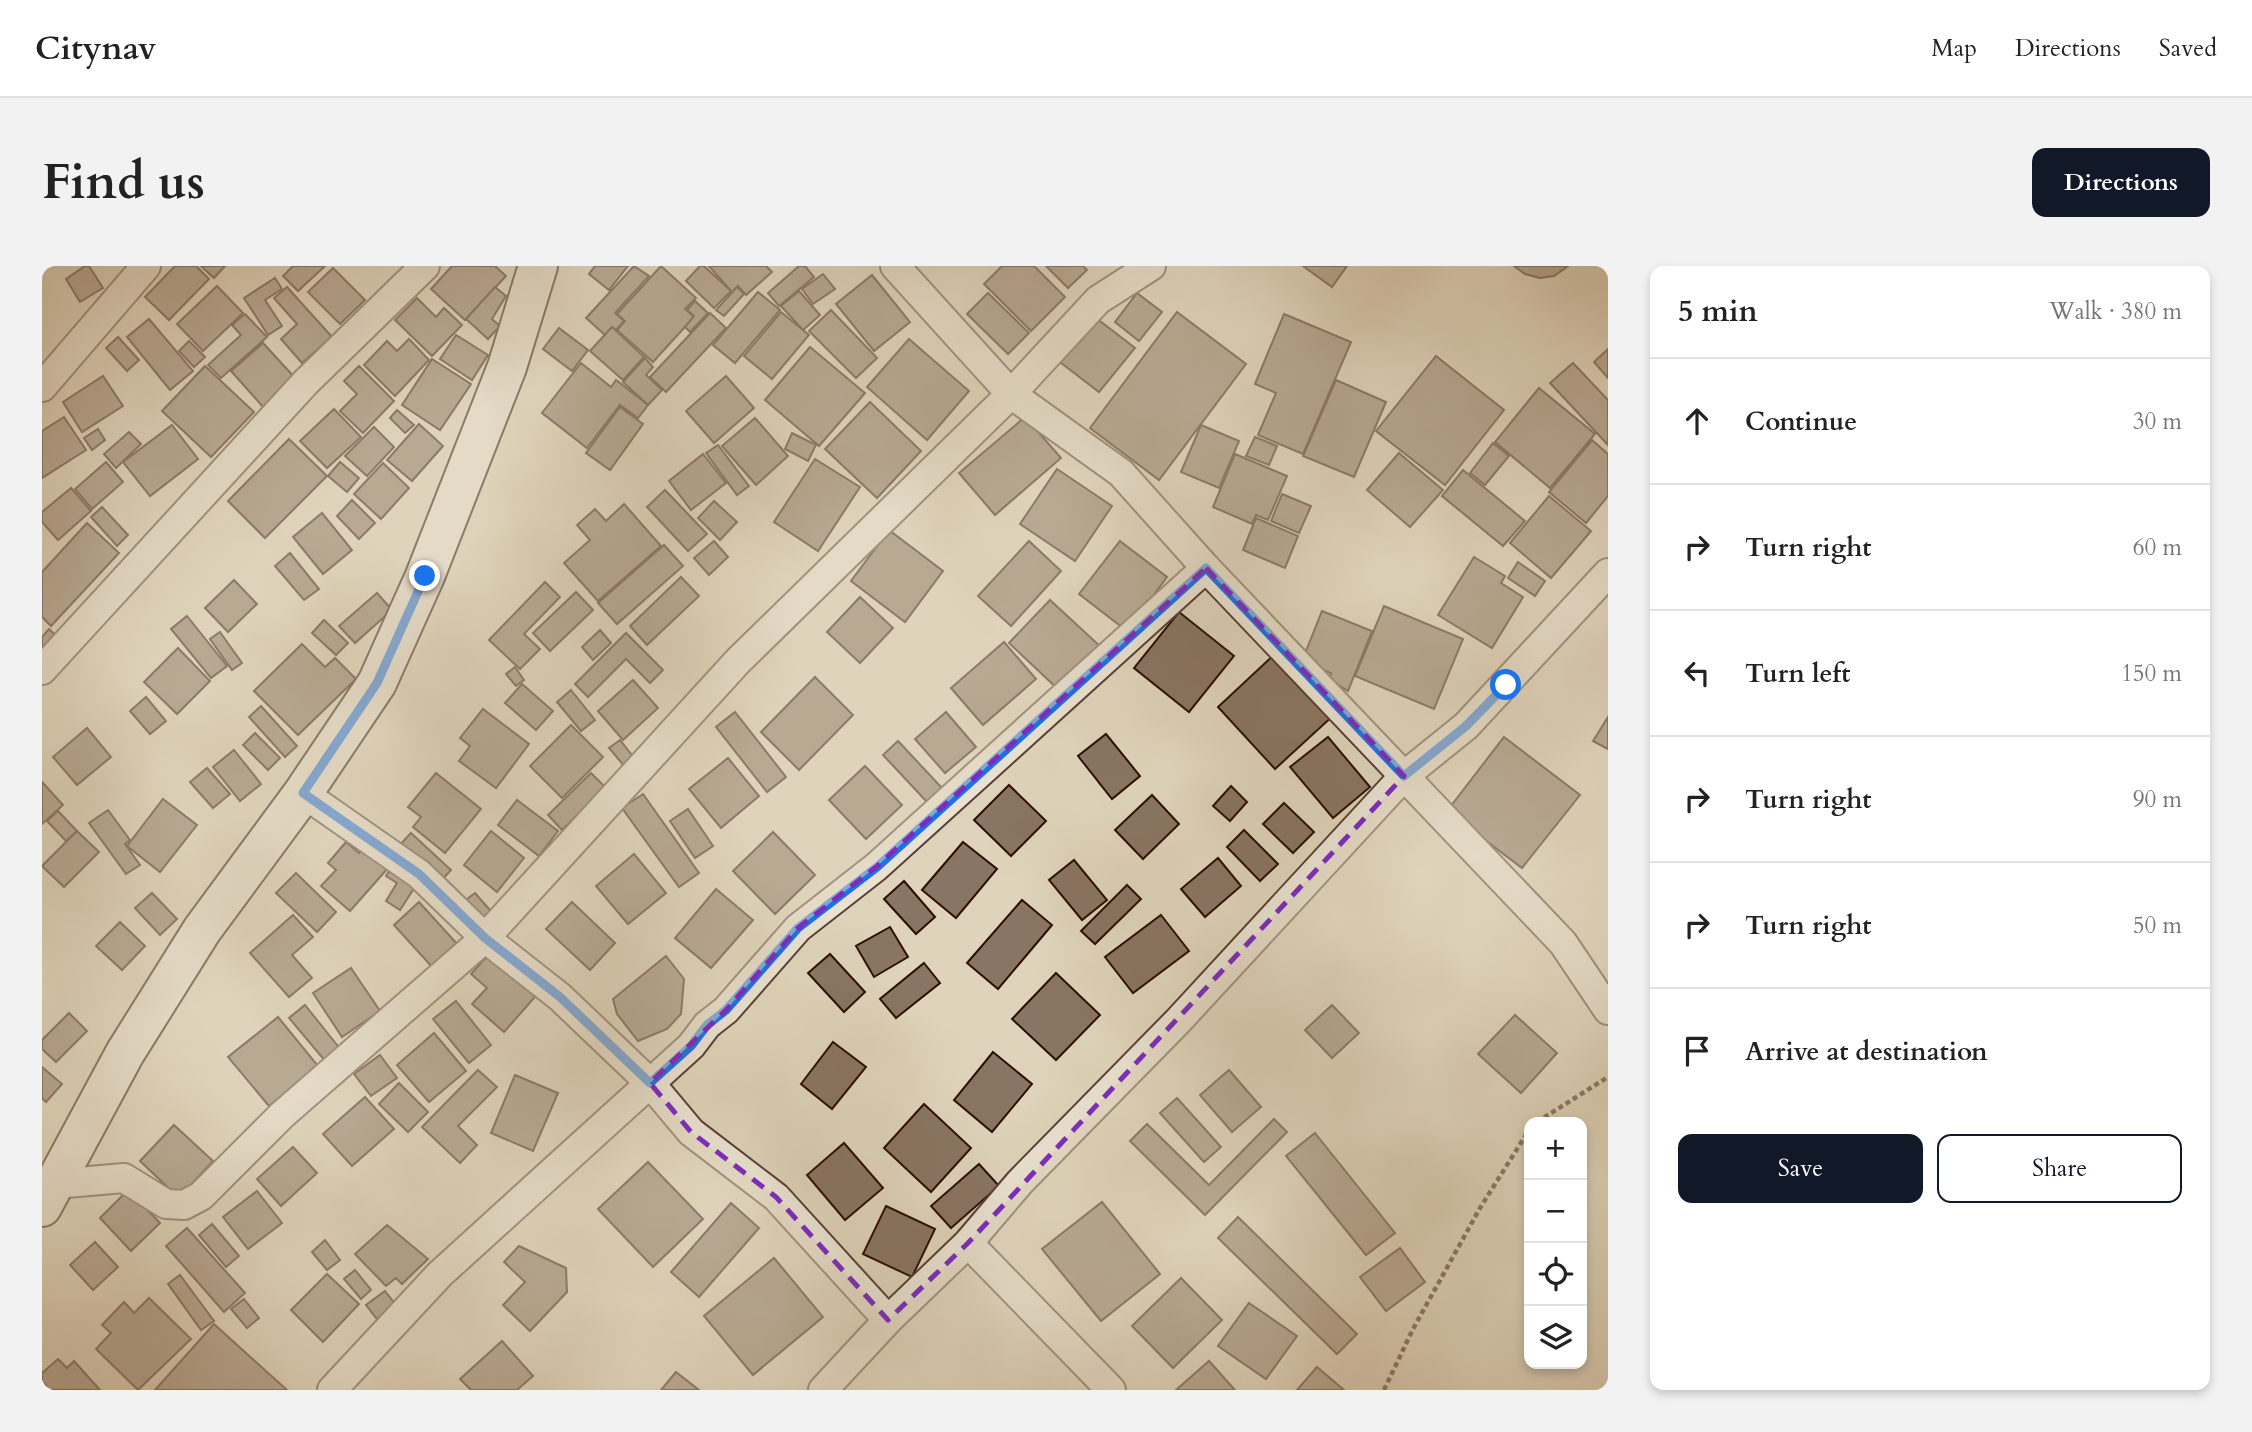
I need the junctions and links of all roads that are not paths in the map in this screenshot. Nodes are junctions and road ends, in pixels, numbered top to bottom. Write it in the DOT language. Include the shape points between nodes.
graph roads {
  1 [pos="146,266"];
  2 [pos="425,266"];
  3 [pos="538,266"];
  4 [pos="895,266"];
  5 [pos="1151,266"];
  6 [pos="42,387"];
  7 [pos="1011,394"];
  8 [pos="1206,568"];
  9 [pos="1604,583"];
  10 [pos="42,670"];
  11 [pos="1404,776"];
  12 [pos="303,793"];
  13 [pos="485,938"];
  14 [pos="1608,1010"];
  15 [pos="650,1083"];
  16 [pos="49,1196"];
  17 [pos="968,1243"];
  18 [pos="888,1320"];
  19 [pos="332,1390"];
  20 [pos="823,1390"];
  21 [pos="1111,1390"];
  1 -- 6 [label="street"];
  2 -- 10 [label="street" via="306,382"];
  3 -- 12 [label="main road" via="507,367 420,588 377,683"];
  4 -- 7 [label="street"];
  5 -- 7 [label="street" via="1098,300"];
  7 -- 8 [label="street" via="1121,473"];
  7 -- 13 [label="street" via="738,662"];
  8 -- 11 [label="street"];
  8 -- 15 [label="street" via="877,867 798,928 726,1010"];
  9 -- 11 [label="street" via="1466,726"];
  11 -- 14 [label="street" via="1563,943"];
  11 -- 17 [label="street" via="1178,1021 1020,1182"];
  12 -- 13 [label="street" via="419,874"];
  12 -- 16 [label="main road" via="202,930 125,1053"];
  13 -- 15 [label="street" via="560,997"];
  13 -- 16 [label="street" via="282,1115 201,1196 184,1205 166,1204 124,1178"];
  15 -- 18 [label="street" via="691,1132 776,1197"];
  15 -- 19 [label="street" via="440,1274"];
  17 -- 18 [label="street"];
  17 -- 21 [label="street"];
  18 -- 20 [label="street"];
}
